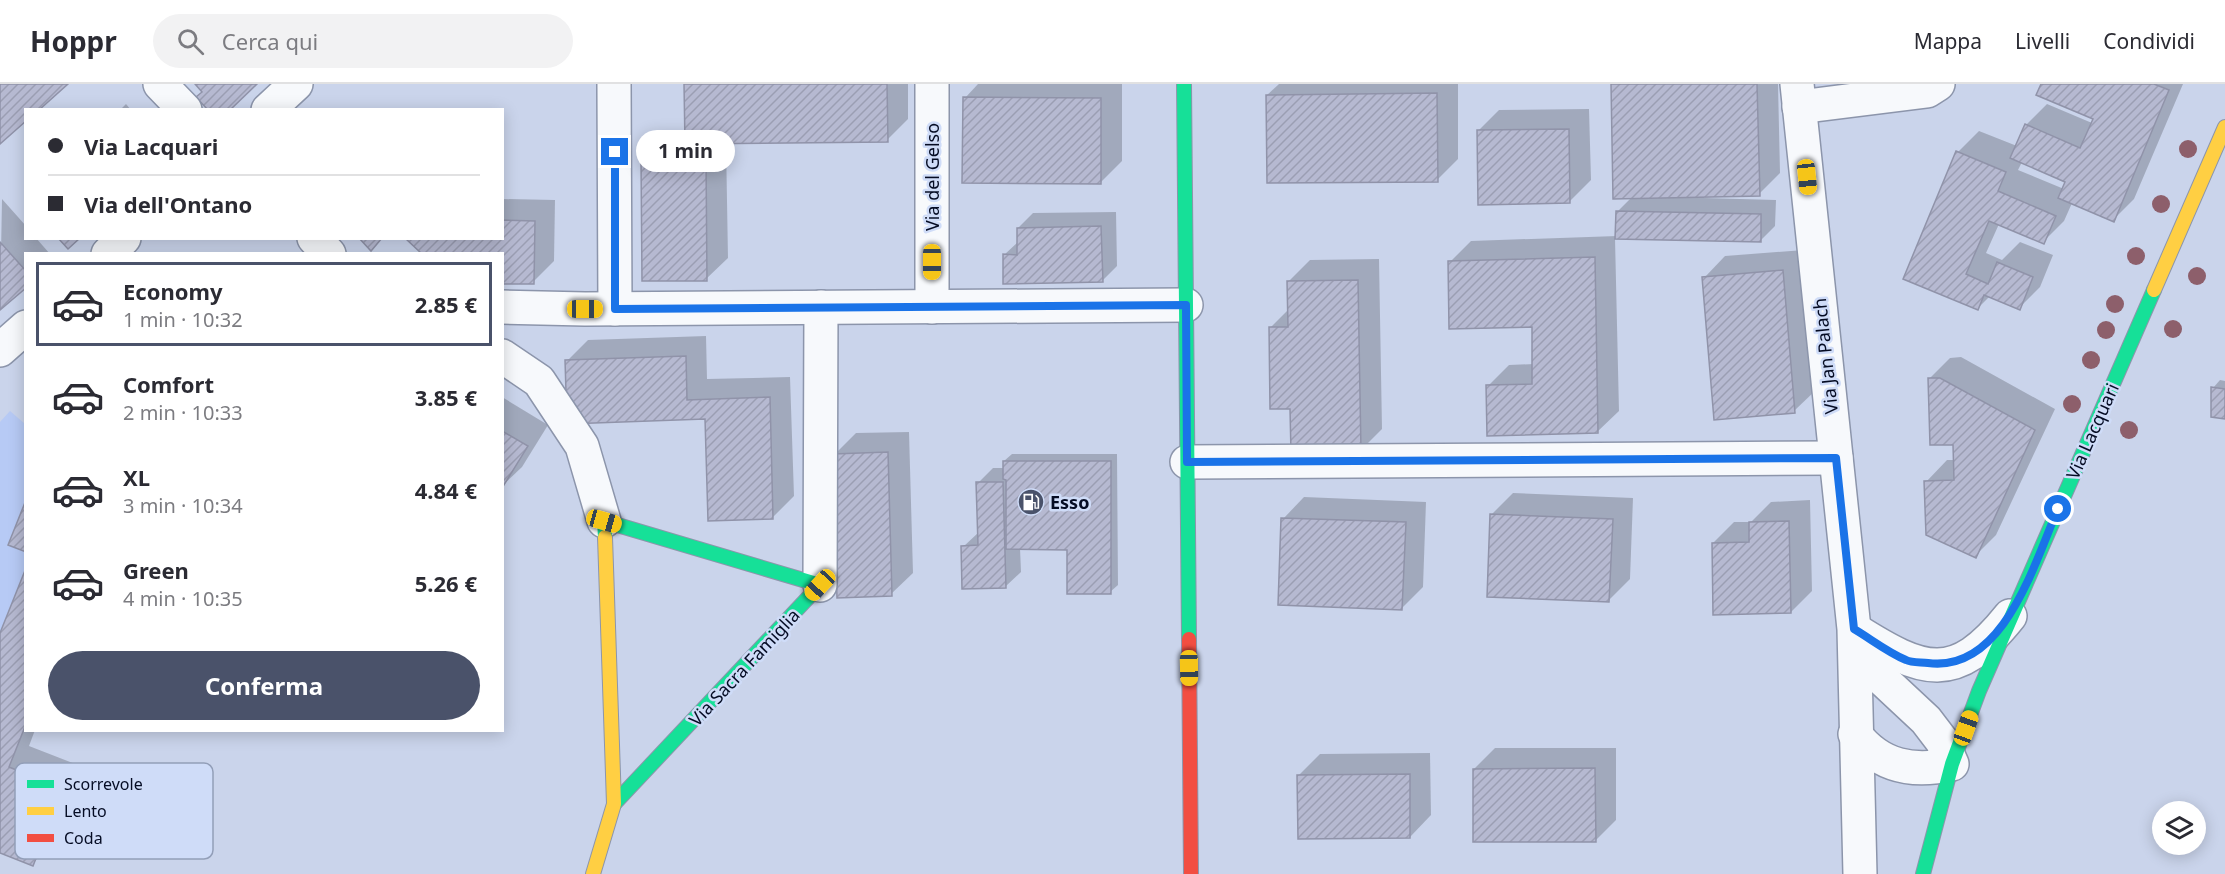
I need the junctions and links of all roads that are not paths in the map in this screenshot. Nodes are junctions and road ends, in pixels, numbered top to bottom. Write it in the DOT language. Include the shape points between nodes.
graph roads {
  1 [pos="160,84"];
  2 [pos="296,84"];
  3 [pos="614,84"];
  4 [pos="932,84"];
  5 [pos="1184,84"];
  6 [pos="1938,84"];
  7 [pos="1798,96"];
  8 [pos="182,108"];
  9 [pos="270,108"];
  10 [pos="2225,128"];
  11 [pos="122,240"];
  12 [pos="316,240"];
  13 [pos="110,252"];
  14 [pos="327,252"];
  15 [pos="1186,305"];
  16 [pos="932,306"];
  17 [pos="504,307"];
  18 [pos="821,308"];
  19 [pos="615,309"];
  20 [pos="24,329"];
  21 [pos="0,350"];
  22 [pos="504,357"];
  23 [pos="1836,458"];
  24 [pos="1187,462"];
  25 [pos="604,521"];
  26 [pos="820,585"];
  27 [pos="2011,615"];
  28 [pos="1854,629"];
  29 [pos="1855,734"];
  30 [pos="1952,764"];
  31 [pos="614,804"];
  32 [pos="593,874"];
  33 [pos="1191,874"];
  34 [pos="1860,874"];
  35 [pos="1923,874"];
  1 -- 8 [label="street"];
  2 -- 9 [label="street"];
  3 -- 19 [label="street"];
  4 -- 16 [label="street, Via del Gelso"];
  5 -- 15 [label="main road"];
  6 -- 7 [label="street" via="1927,91"];
  7 -- 23 [label="street, Via Jan Palach"];
  10 -- 27 [label="main road, Via Lacquari"];
  11 -- 13 [label="street"];
  12 -- 14 [label="street"];
  15 -- 16 [label="street"];
  15 -- 24 [label="main road"];
  16 -- 18 [label="street"];
  17 -- 19 [label="street"];
  18 -- 19 [label="street"];
  18 -- 26 [label="street"];
  20 -- 21 [label="street"];
  22 -- 25 [label="street" via="539,381 582,446"];
  23 -- 24 [label="street"];
  23 -- 28 [label="street, Via Jan Palach"];
  24 -- 33 [label="main road"];
  25 -- 26 [label="main road"];
  25 -- 31 [label="main road, Via Sacra Famiglia"];
  26 -- 31 [label="main road, Via Sacra Famiglia"];
  27 -- 28 [label="street" via="1992,638 1966,659 1941,665 1908,661"];
  27 -- 30 [label="main road, Via Lacquari"];
  28 -- 29 [label="street, Via Jan Palach"];
  28 -- 30 [label="street" via="1881,678 1926,720 1942,741"];
  29 -- 30 [label="street" via="1863,746 1903,766 1928,770"];
  29 -- 34 [label="street, Via Jan Palach"];
  30 -- 35 [label="main road, Via Lacquari"];
  31 -- 32 [label="main road, Via Sacra Famiglia"];
}
